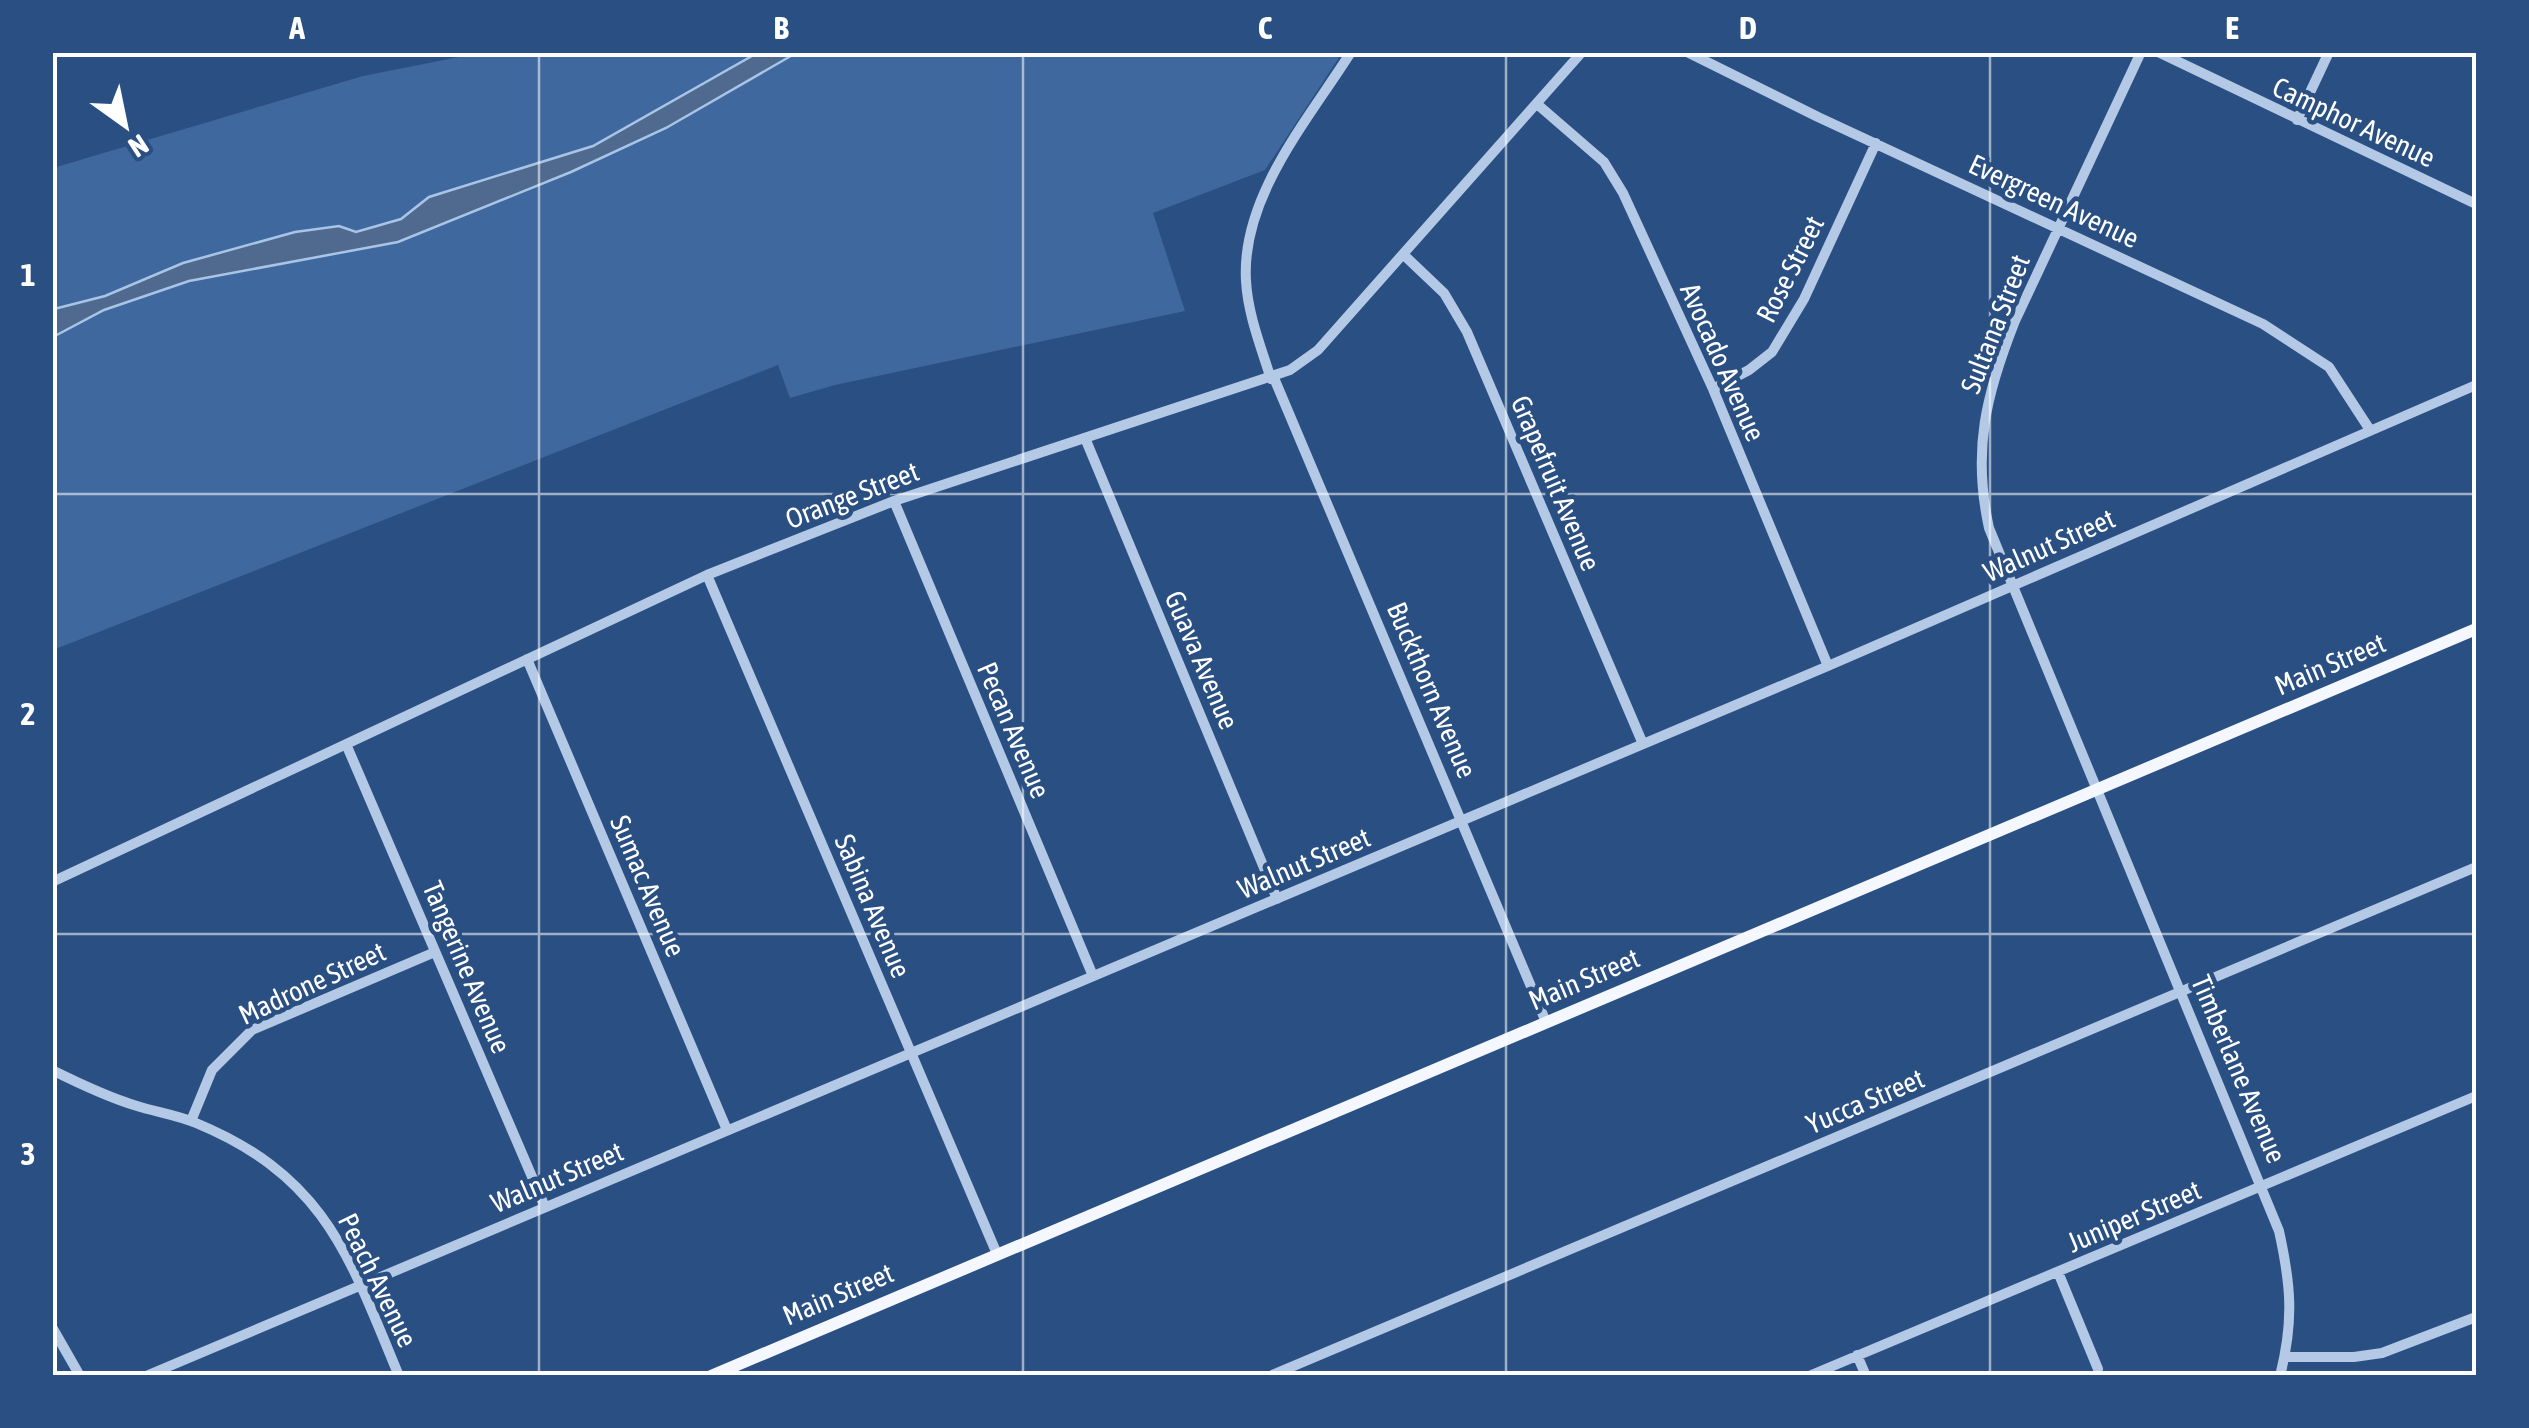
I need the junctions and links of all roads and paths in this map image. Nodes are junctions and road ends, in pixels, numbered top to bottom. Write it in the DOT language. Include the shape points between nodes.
graph roads {
  1 [pos="1350,52"];
  2 [pos="1582,52"];
  3 [pos="1687,52"];
  4 [pos="2142,52"];
  5 [pos="2158,52"];
  6 [pos="2329,52"];
  7 [pos="1537,104"];
  8 [pos="2297,120"];
  9 [pos="1876,143"];
  10 [pos="2476,204"];
  11 [pos="2058,228"];
  12 [pos="1404,256"];
  13 [pos="1272,378"];
  14 [pos="2476,385"];
  15 [pos="1712,389"];
  16 [pos="2370,430"];
  17 [pos="1085,438"];
  18 [pos="894,502"];
  19 [pos="707,576"];
  20 [pos="2013,586"];
  21 [pos="2476,629"];
  22 [pos="527,659"];
  23 [pos="1828,666"];
  24 [pos="346,744"];
  25 [pos="1643,744"];
  26 [pos="2097,790"];
  27 [pos="1462,820"];
  28 [pos="2476,867"];
  29 [pos="52,882"];
  30 [pos="1278,899"];
  31 [pos="435,952"];
  32 [pos="1093,976"];
  33 [pos="2182,992"];
  34 [pos="1546,1022"];
  35 [pos="912,1054"];
  36 [pos="52,1070"];
  37 [pos="2476,1096"];
  38 [pos="192,1121"];
  39 [pos="727,1130"];
  40 [pos="2263,1186"];
  41 [pos="545,1207"];
  42 [pos="997,1254"];
  43 [pos="2058,1272"];
  44 [pos="360,1282"];
  45 [pos="2476,1317"];
  46 [pos="52,1327"];
  47 [pos="1858,1355"];
  48 [pos="2285,1357"];
  49 [pos="2098,1370"];
  50 [pos="80,1376"];
  51 [pos="146,1376"];
  52 [pos="400,1376"];
  53 [pos="711,1376"];
  54 [pos="1270,1376"];
  55 [pos="1808,1376"];
  56 [pos="1866,1376"];
  57 [pos="2280,1376"];
  1 -- 13 [label="street, Buckthorn Avenue" via="1270,182 1249,242 1250,313"];
  2 -- 7 [label="street, Orange Street"];
  3 -- 9 [label="street, Evergreen Avenue"];
  4 -- 11 [label="street, Sultana Street"];
  5 -- 8 [label="street, Camphor Avenue"];
  6 -- 8 [label="street"];
  7 -- 12 [label="street, Orange Street"];
  7 -- 15 [label="street, Avocado Avenue" via="1614,178"];
  8 -- 10 [label="street, Camphor Avenue"];
  9 -- 11 [label="street, Evergreen Avenue"];
  9 -- 15 [label="street, Rose Street" via="1804,299 1772,352"];
  11 -- 16 [label="street, Evergreen Avenue" via="2263,324 2329,368"];
  11 -- 20 [label="street, Sultana Street" via="2009,335 1983,418 1984,503"];
  12 -- 13 [label="street, Orange Street" via="1318,350"];
  12 -- 25 [label="street, Grapefruit Avenue" via="1444,294 1467,332"];
  13 -- 17 [label="street, Orange Street"];
  13 -- 27 [label="street, Buckthorn Avenue"];
  14 -- 16 [label="street, Walnut Street"];
  15 -- 23 [label="street, Avocado Avenue"];
  16 -- 20 [label="street, Walnut Street"];
  17 -- 18 [label="street, Orange Street"];
  17 -- 30 [label="street, Guava Avenue"];
  18 -- 19 [label="street, Orange Street"];
  18 -- 32 [label="street, Pecan Avenue"];
  19 -- 22 [label="street, Orange Street"];
  19 -- 35 [label="street, Sabina Avenue"];
  20 -- 23 [label="street, Walnut Street"];
  20 -- 26 [label="street, Sultana Street"];
  21 -- 26 [label="main road, Main Street"];
  22 -- 24 [label="street, Orange Street"];
  22 -- 39 [label="street, Sumac Avenue"];
  23 -- 25 [label="street, Walnut Street"];
  24 -- 29 [label="street, Orange Street"];
  24 -- 31 [label="street, Tangerine Avenue"];
  25 -- 27 [label="street, Walnut Street"];
  26 -- 33 [label="street, Timberlane Avenue"];
  26 -- 34 [label="main road, Main Street"];
  27 -- 30 [label="street, Walnut Street"];
  27 -- 34 [label="street, Buckthorn Avenue"];
  28 -- 33 [label="street, Yucca Street"];
  30 -- 32 [label="street, Walnut Street"];
  31 -- 38 [label="street, Madrone Street" via="252,1030 212,1070"];
  31 -- 41 [label="street, Tangerine Avenue"];
  32 -- 35 [label="street, Walnut Street"];
  33 -- 40 [label="street, Timberlane Avenue"];
  33 -- 54 [label="street, Yucca Street"];
  34 -- 42 [label="main road, Main Street"];
  35 -- 39 [label="street, Walnut Street"];
  35 -- 42 [label="street, Sabina Avenue"];
  36 -- 38 [label="street, Peach Avenue" via="93,1091"];
  37 -- 40 [label="street, Juniper Street"];
  38 -- 44 [label="street, Peach Avenue" via="275,1167 305,1195 336,1233"];
  39 -- 41 [label="street, Walnut Street"];
  40 -- 43 [label="street, Juniper Street"];
  40 -- 48 [label="street, Timberlane Avenue" via="2292,1292"];
  41 -- 44 [label="street, Walnut Street"];
  42 -- 53 [label="main road, Main Street"];
  43 -- 47 [label="street, Juniper Street"];
  43 -- 49 [label="street"];
  44 -- 51 [label="street, Walnut Street"];
  44 -- 52 [label="street, Peach Avenue"];
  45 -- 48 [label="street" via="2382,1354"];
  46 -- 50 [label="street"];
  47 -- 55 [label="street, Juniper Street"];
  47 -- 56 [label="street"];
  48 -- 57 [label="street, Timberlane Avenue"];
}
